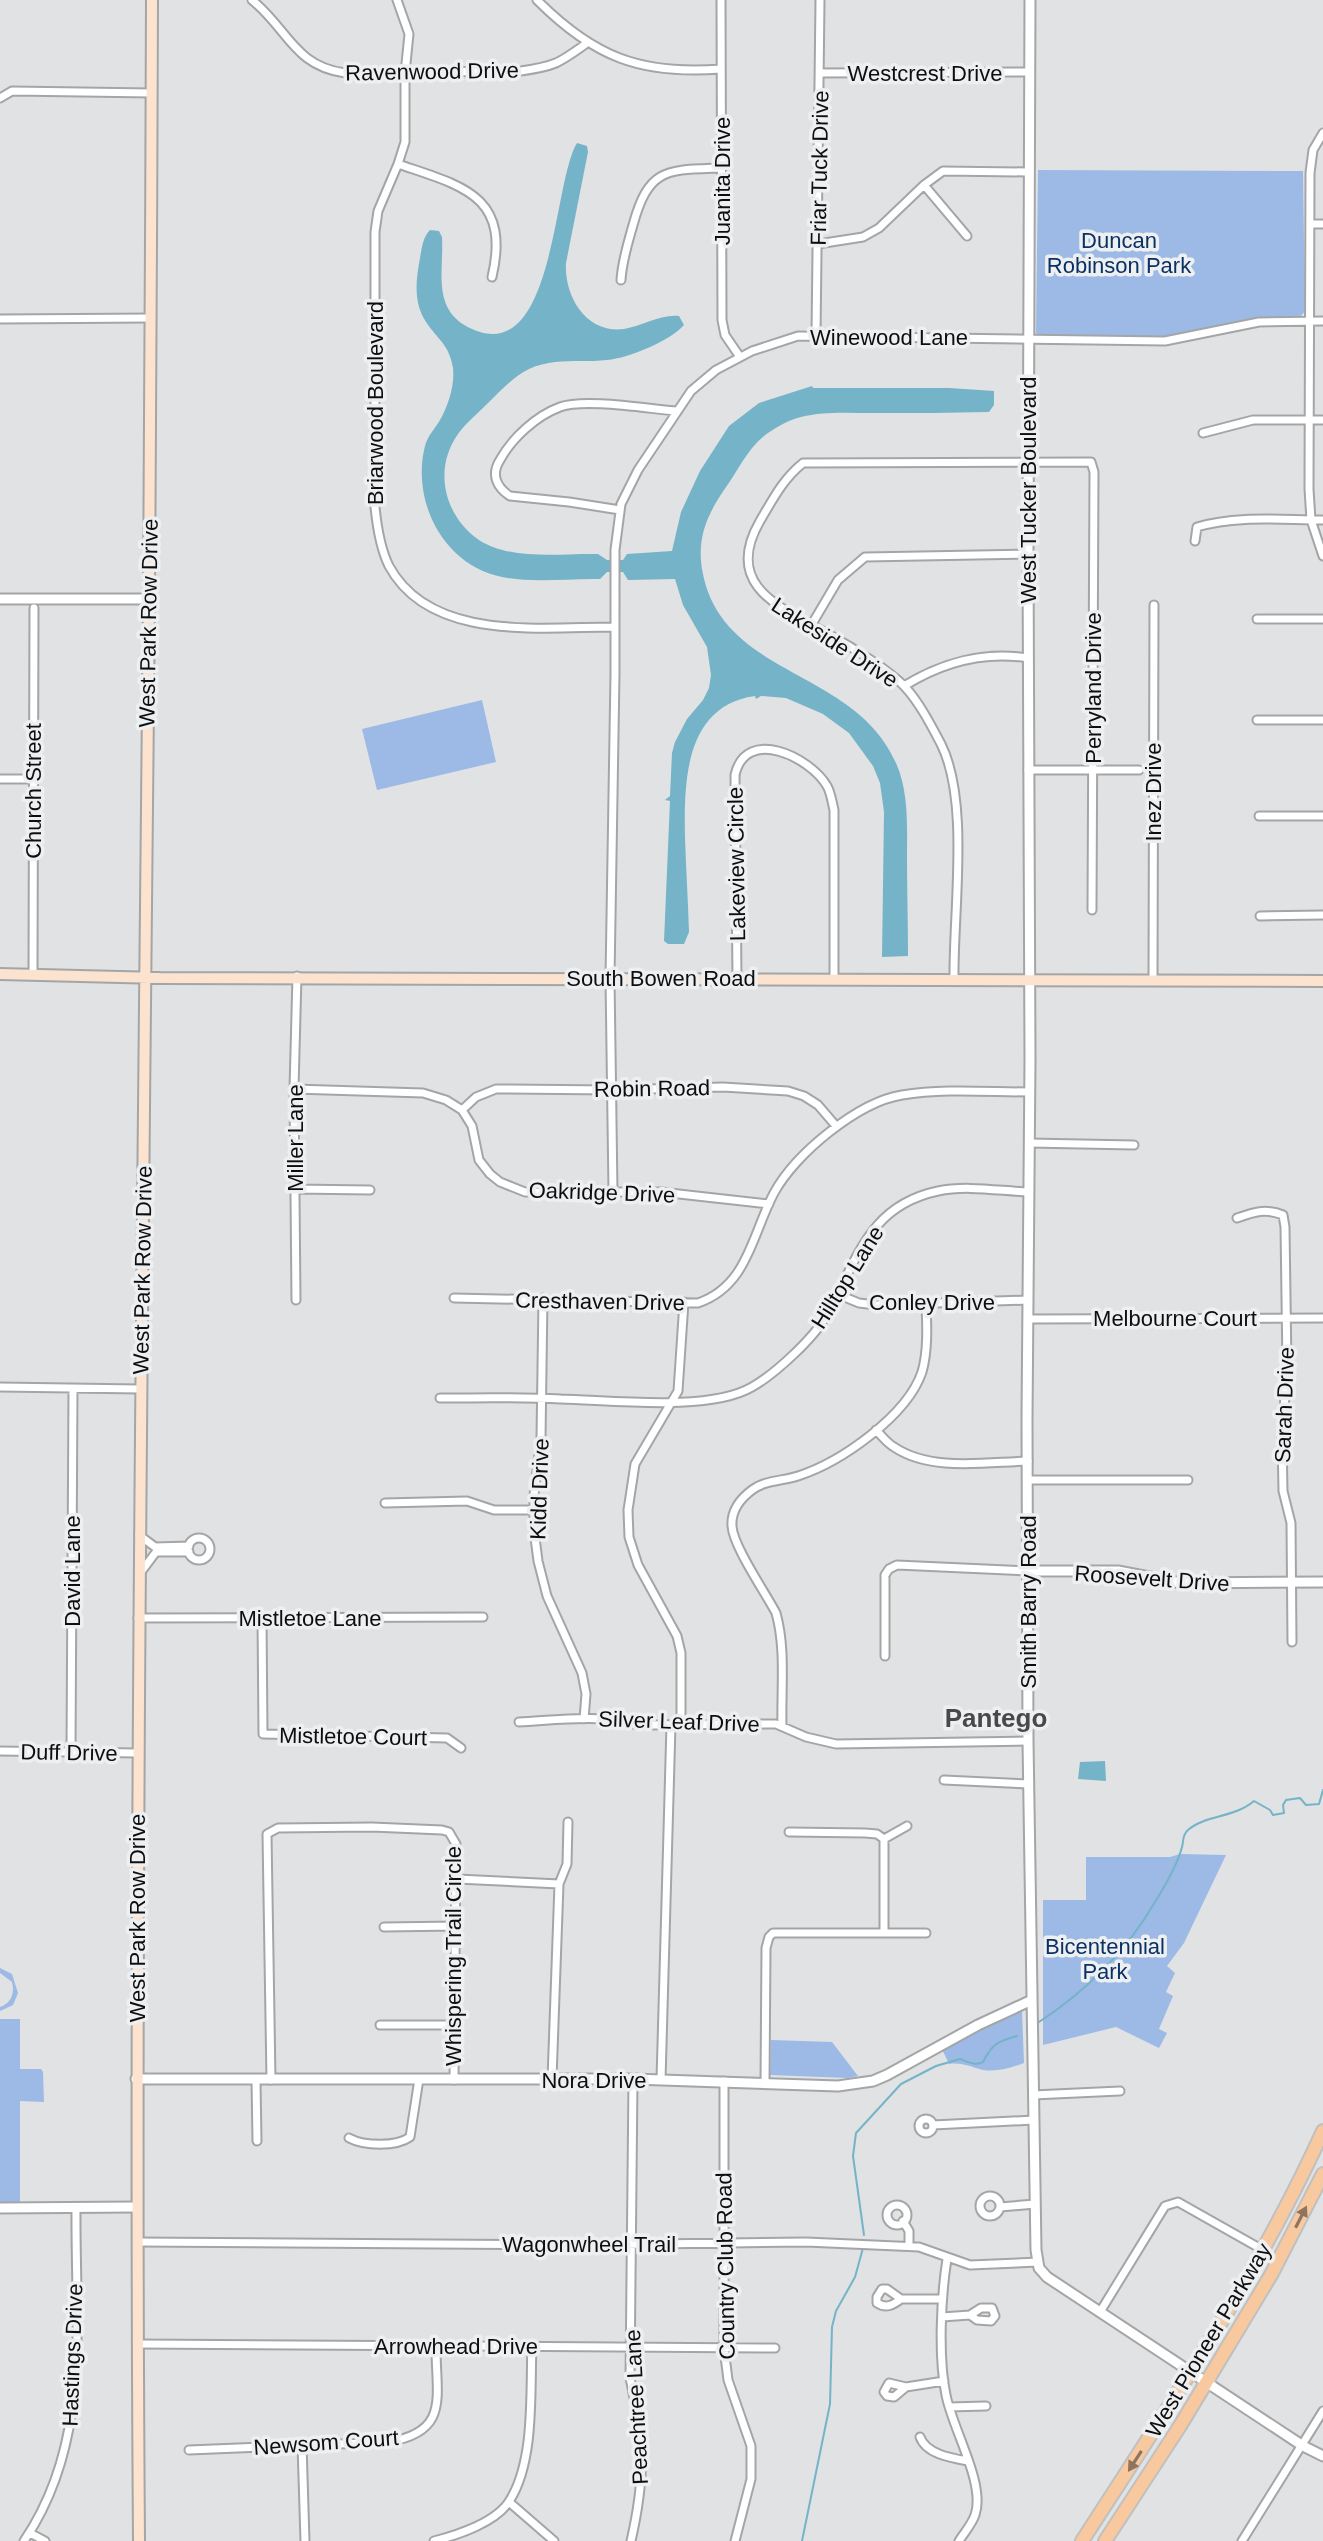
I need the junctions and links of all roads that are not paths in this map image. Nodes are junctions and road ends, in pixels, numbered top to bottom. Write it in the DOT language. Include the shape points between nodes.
graph roads {
  1 [pos="152,0"];
  2 [pos="252,0"];
  3 [pos="397,0"];
  4 [pos="537,0"];
  5 [pos="721,0"];
  6 [pos="820,0"];
  7 [pos="1030,0"];
  8 [pos="587,43"];
  9 [pos="721,69"];
  10 [pos="1029,72"];
  11 [pos="405,73"];
  12 [pos="820,73"];
  13 [pos="152,93"];
  14 [pos="0,98"];
  15 [pos="1323,133"];
  16 [pos="398,164"];
  17 [pos="721,168"];
  18 [pos="1028,172"];
  19 [pos="924,185"];
  20 [pos="1310,224"];
  21 [pos="1323,224"];
  22 [pos="967,236"];
  23 [pos="818,244"];
  24 [pos="492,277"];
  25 [pos="621,280"];
  26 [pos="151,318"];
  27 [pos="0,319"];
  28 [pos="1309,321"];
  29 [pos="1323,321"];
  30 [pos="816,336"];
  31 [pos="1028,338"];
  32 [pos="740,357"];
  33 [pos="677,411"];
  34 [pos="1310,420"];
  35 [pos="1323,420"];
  36 [pos="1203,433"];
  37 [pos="1028,461"];
  38 [pos="1093,467"];
  39 [pos="620,510"];
  40 [pos="1311,520"];
  41 [pos="1323,520"];
  42 [pos="1195,541"];
  43 [pos="1028,554"];
  44 [pos="1323,556"];
  45 [pos="0,599"];
  46 [pos="149,599"];
  47 [pos="1154,605"];
  48 [pos="34,608"];
  49 [pos="1257,619"];
  50 [pos="1323,619"];
  51 [pos="812,624"];
  52 [pos="614,627"];
  53 [pos="1028,658"];
  54 [pos="904,686"];
  55 [pos="1257,720"];
  56 [pos="1323,720"];
  57 [pos="1028,770"];
  58 [pos="1092,770"];
  59 [pos="1139,770"];
  60 [pos="0,779"];
  61 [pos="34,779"];
  62 [pos="1259,816"];
  63 [pos="1323,816"];
  64 [pos="1092,910"];
  65 [pos="1323,915"];
  66 [pos="1260,916"];
  67 [pos="0,974"];
  68 [pos="33,974"];
  69 [pos="297,976"];
  70 [pos="145,977"];
  71 [pos="610,978"];
  72 [pos="737,978"];
  73 [pos="834,979"];
  74 [pos="954,979"];
  75 [pos="1028,979"];
  76 [pos="1153,980"];
  77 [pos="1323,981"];
  78 [pos="294,1089"];
  79 [pos="612,1090"];
  80 [pos="1030,1092"];
  81 [pos="462,1110"];
  82 [pos="836,1126"];
  83 [pos="1029,1143"];
  84 [pos="1134,1145"];
  85 [pos="295,1189"];
  86 [pos="370,1190"];
  87 [pos="613,1192"];
  88 [pos="1029,1192"];
  89 [pos="769,1204"];
  90 [pos="1237,1218"];
  91 [pos="837,1294"];
  92 [pos="454,1298"];
  93 [pos="543,1298"];
  94 [pos="296,1300"];
  95 [pos="1028,1300"];
  96 [pos="684,1302"];
  97 [pos="926,1305"];
  98 [pos="1286,1317"];
  99 [pos="1323,1318"];
  100 [pos="1028,1319"];
  101 [pos="0,1387"];
  102 [pos="73,1389"];
  103 [pos="140,1389"];
  104 [pos="440,1398"];
  105 [pos="541,1398"];
  106 [pos="673,1402"];
  107 [pos="876,1430"];
  108 [pos="1028,1461"];
  109 [pos="1028,1480"];
  110 [pos="1188,1480"];
  111 [pos="385,1503"];
  112 [pos="534,1510"];
  113 [pos="139,1535"];
  114 [pos="189,1549"];
  115 [pos="156,1550"];
  116 [pos="1029,1571"];
  117 [pos="138,1575"];
  118 [pos="1291,1582"];
  119 [pos="1323,1582"];
  120 [pos="483,1617"];
  121 [pos="138,1618"];
  122 [pos="262,1618"];
  123 [pos="1292,1642"];
  124 [pos="885,1656"];
  125 [pos="584,1719"];
  126 [pos="519,1722"];
  127 [pos="671,1725"];
  128 [pos="681,1725"];
  129 [pos="782,1726"];
  130 [pos="1028,1741"];
  131 [pos="461,1748"];
  132 [pos="0,1751"];
  133 [pos="71,1752"];
  134 [pos="137,1753"];
  135 [pos="944,1780"];
  136 [pos="1029,1784"];
  137 [pos="568,1822"];
  138 [pos="907,1826"];
  139 [pos="789,1832"];
  140 [pos="884,1839"];
  141 [pos="457,1879"];
  142 [pos="559,1884"];
  143 [pos="457,1926"];
  144 [pos="384,1927"];
  145 [pos="884,1932"];
  146 [pos="926,1933"];
  147 [pos="1032,2000"];
  148 [pos="380,2025"];
  149 [pos="454,2025"];
  150 [pos="136,2079"];
  151 [pos="419,2079"];
  152 [pos="552,2079"];
  153 [pos="633,2079"];
  154 [pos="256,2080"];
  155 [pos="271,2080"];
  156 [pos="454,2080"];
  157 [pos="661,2080"];
  158 [pos="724,2081"];
  159 [pos="765,2083"];
  160 [pos="1120,2091"];
  161 [pos="1033,2095"];
  162 [pos="1034,2120"];
  163 [pos="933,2125"];
  164 [pos="1323,2131"];
  165 [pos="349,2138"];
  166 [pos="257,2141"];
  167 [pos="1323,2174"];
  168 [pos="1035,2204"];
  169 [pos="136,2207"];
  170 [pos="1000,2207"];
  171 [pos="0,2208"];
  172 [pos="76,2208"];
  173 [pos="903,2221"];
  174 [pos="137,2242"];
  175 [pos="724,2243"];
  176 [pos="631,2244"];
  177 [pos="909,2246"];
  178 [pos="1263,2250"];
  179 [pos="947,2259"];
  180 [pos="1038,2262"];
  181 [pos="901,2299"];
  182 [pos="942,2299"];
  183 [pos="1100,2312"];
  184 [pos="970,2315"];
  185 [pos="942,2317"];
  186 [pos="138,2344"];
  187 [pos="532,2346"];
  188 [pos="436,2348"];
  189 [pos="630,2348"];
  190 [pos="724,2348"];
  191 [pos="775,2348"];
  192 [pos="1191,2371"];
  193 [pos="944,2381"];
  194 [pos="1207,2382"];
  195 [pos="906,2387"];
  196 [pos="986,2406"];
  197 [pos="949,2407"];
  198 [pos="1323,2411"];
  199 [pos="920,2437"];
  200 [pos="302,2444"];
  201 [pos="1303,2446"];
  202 [pos="189,2450"];
  203 [pos="1323,2456"];
  204 [pos="968,2461"];
  205 [pos="509,2502"];
  206 [pos="30,2533"];
  207 [pos="24,2541"];
  208 [pos="45,2541"];
  209 [pos="139,2541"];
  210 [pos="305,2541"];
  211 [pos="434,2541"];
  212 [pos="554,2541"];
  213 [pos="631,2541"];
  214 [pos="735,2541"];
  215 [pos="959,2541"];
  216 [pos="1082,2541"];
  217 [pos="1105,2541"];
  218 [pos="1242,2541"];
  1 -- 13 [label="main road, West Park Row Drive"];
  2 -- 11 [label="street, Ravenwood Drive" via="312,63 328,71"];
  3 -- 11 [label="street, Briarwood Boulevard" via="409,34"];
  4 -- 8 [label="street"];
  5 -- 9 [label="street, Juanita Drive"];
  6 -- 12 [label="street, Friar Tuck Drive"];
  7 -- 10 [label="street, West Tucker Boulevard"];
  8 -- 9 [label="street" via="655,67"];
  8 -- 11 [label="street, Ravenwood Drive" via="543,68"];
  9 -- 17 [label="street, Juanita Drive"];
  10 -- 12 [label="street, Westcrest Drive"];
  10 -- 18 [label="street, West Tucker Boulevard"];
  11 -- 16 [label="street, Briarwood Boulevard" via="405,142"];
  12 -- 23 [label="street, Friar Tuck Drive"];
  13 -- 14 [label="street" via="12,91"];
  13 -- 26 [label="main road, West Park Row Drive"];
  15 -- 20 [label="street" via="1310,161"];
  16 -- 24 [label="street" via="457,185 482,203 497,235"];
  16 -- 52 [label="street, Briarwood Boulevard" via="375,232 375,507 388,564 415,597 458,619 518,627"];
  17 -- 25 [label="street" via="676,170 650,185 639,204"];
  17 -- 32 [label="street, Juanita Drive" via="722,320"];
  18 -- 19 [label="street" via="943,171"];
  18 -- 31 [label="street, West Tucker Boulevard"];
  19 -- 22 [label="street"];
  19 -- 23 [label="street" via="863,237"];
  20 -- 21 [label="street"];
  20 -- 28 [label="street"];
  23 -- 30 [label="street, Friar Tuck Drive"];
  26 -- 27 [label="street"];
  26 -- 46 [label="main road, West Park Row Drive"];
  28 -- 29 [label="street, Winewood Lane"];
  28 -- 31 [label="street, Winewood Lane" via="1259,322 1165,341"];
  28 -- 34 [label="street"];
  30 -- 31 [label="street, Winewood Lane"];
  30 -- 32 [label="street, Winewood Lane" via="798,336"];
  31 -- 37 [label="street, West Tucker Boulevard"];
  32 -- 33 [label="street, Winewood Lane" via="691,391"];
  33 -- 39 [label="street, Winewood Lane" via="638,470"];
  33 -- 39 [label="street" via="561,407 532,423 498,463 496,483 510,496"];
  34 -- 35 [label="street"];
  34 -- 36 [label="street" via="1253,420"];
  34 -- 40 [label="street"];
  37 -- 38 [label="street, Lakeside Drive" via="1085,461"];
  37 -- 43 [label="street, West Tucker Boulevard"];
  37 -- 51 [label="street, Lakeside Drive" via="803,463 780,487 751,537 748,555 749,571 768,601"];
  38 -- 58 [label="street, Perryland Drive"];
  39 -- 52 [label="street, Winewood Lane"];
  40 -- 41 [label="street"];
  40 -- 42 [label="street" via="1209,524 1195,530"];
  40 -- 44 [label="street"];
  43 -- 51 [label="street" via="865,557 838,580"];
  43 -- 53 [label="street, West Tucker Boulevard"];
  45 -- 46 [label="street"];
  46 -- 70 [label="main road, West Park Row Drive"];
  47 -- 76 [label="street, Inez Drive"];
  48 -- 61 [label="street, Church Street"];
  49 -- 50 [label="street"];
  51 -- 54 [label="street, Lakeside Drive"];
  52 -- 71 [label="street, Winewood Lane"];
  53 -- 54 [label="street" via="964,659 929,670"];
  53 -- 57 [label="street, West Tucker Boulevard"];
  54 -- 74 [label="street, Lakeside Drive" via="942,745 953,778"];
  55 -- 56 [label="street"];
  57 -- 58 [label="street"];
  57 -- 75 [label="street, West Tucker Boulevard"];
  58 -- 59 [label="street"];
  58 -- 64 [label="street, Perryland Drive"];
  60 -- 61 [label="street"];
  61 -- 68 [label="street, Church Street"];
  62 -- 63 [label="street"];
  65 -- 66 [label="street"];
  67 -- 68 [label="main road, South Bowen Road"];
  68 -- 70 [label="main road, South Bowen Road"];
  69 -- 70 [label="main road, South Bowen Road"];
  69 -- 71 [label="main road, South Bowen Road"];
  69 -- 78 [label="street, Miller Lane"];
  70 -- 103 [label="main road, West Park Row Drive"];
  71 -- 72 [label="main road, South Bowen Road"];
  71 -- 79 [label="street, Winewood Lane"];
  72 -- 73 [label="main road, South Bowen Road"];
  72 -- 73 [label="street, Lakeview Circle" via="735,775 750,752 776,748 821,779 834,810"];
  73 -- 74 [label="main road, South Bowen Road"];
  74 -- 75 [label="main road, South Bowen Road"];
  75 -- 76 [label="main road, South Bowen Road"];
  75 -- 80 [label="street, Smith Barry Road"];
  76 -- 77 [label="main road, South Bowen Road"];
  78 -- 81 [label="street" via="423,1093"];
  78 -- 85 [label="street, Miller Lane"];
  79 -- 81 [label="street, Robin Road" via="496,1089"];
  79 -- 82 [label="street, Robin Road" via="788,1091 818,1105"];
  79 -- 87 [label="street, Winewood Lane"];
  80 -- 82 [label="street, Cresthaven Drive" via="899,1095"];
  80 -- 83 [label="street, Smith Barry Road"];
  81 -- 87 [label="street, Oakridge Drive" via="472,1126 479,1160 500,1182 534,1193"];
  82 -- 89 [label="street, Cresthaven Drive" via="804,1154"];
  83 -- 84 [label="street"];
  83 -- 88 [label="street, Smith Barry Road"];
  85 -- 86 [label="street"];
  85 -- 94 [label="street, Miller Lane"];
  87 -- 89 [label="street, Oakridge Drive"];
  88 -- 91 [label="street, Hilltop Lane" via="940,1190 903,1205 871,1231"];
  88 -- 95 [label="street, Smith Barry Road"];
  89 -- 96 [label="street, Cresthaven Drive" via="728,1287 698,1303"];
  90 -- 98 [label="street, Sarah Drive" via="1264,1209 1283,1215"];
  91 -- 97 [label="street, Conley Drive" via="866,1304"];
  91 -- 106 [label="street, Hilltop Lane" via="811,1335 752,1387 720,1398"];
  92 -- 93 [label="street, Cresthaven Drive"];
  93 -- 96 [label="street, Cresthaven Drive"];
  93 -- 105 [label="street, Kidd Drive"];
  95 -- 97 [label="street, Conley Drive"];
  95 -- 100 [label="street, Smith Barry Road"];
  96 -- 106 [label="street"];
  97 -- 107 [label="street" via="921,1373"];
  98 -- 99 [label="street, Melbourne Court"];
  98 -- 100 [label="street, Melbourne Court"];
  98 -- 118 [label="street, Sarah Drive" via="1283,1491 1291,1523"];
  100 -- 108 [label="street, Smith Barry Road"];
  101 -- 102 [label="street"];
  102 -- 103 [label="street"];
  102 -- 133 [label="street, David Lane"];
  103 -- 113 [label="main road, West Park Row Drive"];
  104 -- 105 [label="street, Hilltop Lane"];
  105 -- 106 [label="street, Hilltop Lane"];
  105 -- 112 [label="street, Kidd Drive"];
  106 -- 128 [label="street" via="635,1464 628,1523 638,1565 677,1636"];
  107 -- 108 [label="street" via="893,1447 931,1462"];
  107 -- 129 [label="street" via="813,1469 752,1490 733,1514 734,1537 780,1624"];
  108 -- 109 [label="street, Smith Barry Road"];
  109 -- 110 [label="street"];
  109 -- 116 [label="street, Smith Barry Road"];
  111 -- 112 [label="street" via="467,1501 494,1510"];
  112 -- 125 [label="street, Kidd Drive" via="547,1596 582,1673"];
  113 -- 115 [label="street"];
  113 -- 117 [label="main road, West Park Row Drive"];
  114 -- 115 [label="street"];
  115 -- 117 [label="street"];
  116 -- 118 [label="street, Roosevelt Drive" via="1118,1571 1181,1583"];
  116 -- 124 [label="street" via="897,1565 889,1569"];
  116 -- 130 [label="street, Smith Barry Road"];
  117 -- 121 [label="main road, West Park Row Drive"];
  118 -- 119 [label="street, Roosevelt Drive"];
  118 -- 123 [label="street, Sarah Drive"];
  120 -- 122 [label="street, Mistletoe Lane"];
  121 -- 122 [label="street, Mistletoe Lane"];
  121 -- 134 [label="main road, West Park Row Drive"];
  122 -- 131 [label="street, Mistletoe Court" via="263,1734 447,1738"];
  125 -- 126 [label="street, Silver Leaf Drive"];
  125 -- 127 [label="street, Silver Leaf Drive"];
  127 -- 128 [label="street, Silver Leaf Drive"];
  127 -- 157 [label="street"];
  128 -- 129 [label="street, Silver Leaf Drive"];
  129 -- 130 [label="street, Silver Leaf Drive" via="836,1744"];
  130 -- 136 [label="street, Smith Barry Road"];
  132 -- 133 [label="street, Duff Drive"];
  133 -- 134 [label="street, Duff Drive"];
  134 -- 150 [label="main road, West Park Row Drive"];
  135 -- 136 [label="street"];
  136 -- 147 [label="street, Smith Barry Road"];
  137 -- 142 [label="street" via="567,1864"];
  138 -- 140 [label="street"];
  139 -- 140 [label="street" via="865,1833"];
  140 -- 145 [label="street"];
  141 -- 142 [label="street"];
  141 -- 143 [label="street, Whispering Trail Circle"];
  141 -- 155 [label="street, Whispering Trail Circle" via="456,1844 449,1832 278,1828 267,1834"];
  142 -- 152 [label="street"];
  143 -- 144 [label="street"];
  143 -- 149 [label="street, Whispering Trail Circle"];
  145 -- 146 [label="street"];
  145 -- 159 [label="street" via="782,1931 769,1937"];
  147 -- 159 [label="street, Nora Drive" via="873,2081 838,2086"];
  147 -- 161 [label="street, Smith Barry Road"];
  148 -- 149 [label="street"];
  149 -- 156 [label="street, Whispering Trail Circle"];
  150 -- 154 [label="street, Nora Drive"];
  150 -- 169 [label="main road, West Park Row Drive"];
  151 -- 155 [label="street, Nora Drive"];
  151 -- 156 [label="street, Nora Drive"];
  151 -- 165 [label="street" via="410,2137 395,2143 357,2143"];
  152 -- 153 [label="street, Nora Drive"];
  152 -- 156 [label="street, Nora Drive"];
  153 -- 157 [label="street, Nora Drive"];
  153 -- 176 [label="street, Peachtree Lane"];
  154 -- 155 [label="street, Nora Drive"];
  154 -- 166 [label="street"];
  157 -- 158 [label="street, Nora Drive"];
  158 -- 159 [label="street, Nora Drive"];
  158 -- 175 [label="street, Country Club Road"];
  160 -- 161 [label="street"];
  161 -- 162 [label="street, Smith Barry Road"];
  162 -- 163 [label="street"];
  162 -- 168 [label="street, Smith Barry Road"];
  164 -- 178 [label="main road, West Pioneer Parkway"];
  194 -- 167 [label="main road, West Pioneer Parkway, one-way"];
  168 -- 170 [label="street"];
  168 -- 180 [label="street, Smith Barry Road"];
  169 -- 172 [label="street"];
  169 -- 174 [label="main road, West Park Row Drive"];
  171 -- 172 [label="street"];
  172 -- 206 [label="street, Hastings Drive" via="74,2403 53,2489"];
  173 -- 177 [label="street"];
  174 -- 176 [label="street, Wagonwheel Trail"];
  174 -- 186 [label="main road, West Park Row Drive"];
  175 -- 176 [label="street, Wagonwheel Trail"];
  175 -- 177 [label="street, Wagonwheel Trail"];
  175 -- 190 [label="street, Country Club Road"];
  176 -- 189 [label="street, Peachtree Lane"];
  177 -- 179 [label="street, Wagonwheel Trail"];
  178 -- 183 [label="street" via="1171,2202"];
  178 -- 192 [label="main road, West Pioneer Parkway"];
  179 -- 180 [label="street, Wagonwheel Trail" via="996,2265"];
  179 -- 182 [label="street"];
  180 -- 183 [label="street" via="1047,2277"];
  181 -- 182 [label="street"];
  182 -- 185 [label="street"];
  183 -- 192 [label="street"];
  184 -- 185 [label="street"];
  185 -- 193 [label="street"];
  186 -- 188 [label="street, Arrowhead Drive"];
  186 -- 209 [label="main road, West Park Row Drive"];
  187 -- 188 [label="street, Arrowhead Drive"];
  187 -- 189 [label="street, Arrowhead Drive"];
  187 -- 205 [label="street" via="525,2456"];
  188 -- 200 [label="street, Newsom Court" via="436,2409 426,2429 388,2442"];
  189 -- 190 [label="street, Arrowhead Drive"];
  189 -- 213 [label="street, Peachtree Lane" via="643,2462"];
  190 -- 191 [label="street, Arrowhead Drive"];
  190 -- 214 [label="street, Country Club Road" via="728,2380 751,2446 751,2479"];
  192 -- 194 [label="street"];
  192 -- 216 [label="main road, West Pioneer Parkway, one-way"];
  193 -- 195 [label="street"];
  193 -- 197 [label="street"];
  194 -- 201 [label="street"];
  194 -- 217 [label="main road, West Pioneer Parkway"];
  196 -- 197 [label="street"];
  197 -- 204 [label="street"];
  198 -- 201 [label="street"];
  199 -- 204 [label="street" via="946,2457"];
  200 -- 202 [label="street, Newsom Court"];
  200 -- 210 [label="street"];
  201 -- 203 [label="street"];
  201 -- 218 [label="street"];
  204 -- 215 [label="street" via="977,2508"];
  205 -- 211 [label="street" via="479,2526"];
  205 -- 212 [label="street"];
  206 -- 207 [label="street, Hastings Drive"];
  206 -- 208 [label="street"];
}
